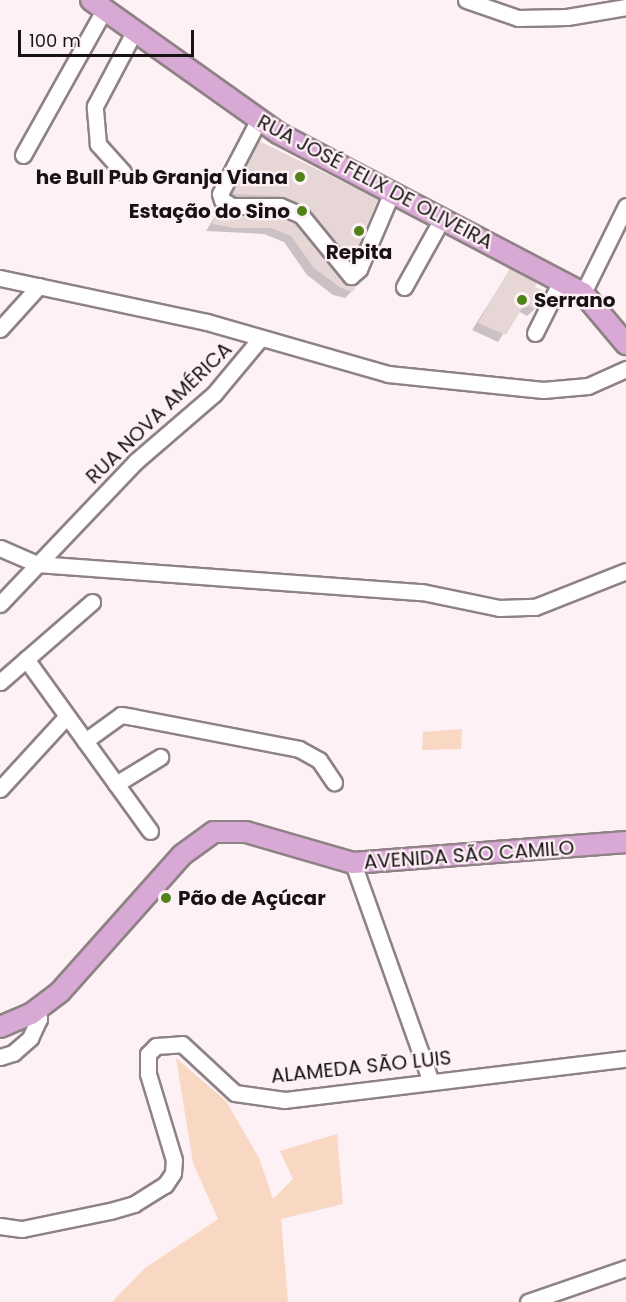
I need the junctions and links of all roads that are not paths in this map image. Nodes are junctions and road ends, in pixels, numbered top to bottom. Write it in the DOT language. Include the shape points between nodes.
graph roads {
  1 [pos="466,0"];
  2 [pos="97,5"];
  3 [pos="626,7"];
  4 [pos="134,32"];
  5 [pos="258,121"];
  6 [pos="23,155"];
  7 [pos="123,172"];
  8 [pos="392,192"];
  9 [pos="626,206"];
  10 [pos="443,217"];
  11 [pos="0,278"];
  12 [pos="561,281"];
  13 [pos="39,286"];
  14 [pos="404,287"];
  15 [pos="583,293"];
  16 [pos="0,329"];
  17 [pos="535,333"];
  18 [pos="259,340"];
  19 [pos="626,345"];
  20 [pos="626,369"];
  21 [pos="0,548"];
  22 [pos="37,564"];
  23 [pos="626,571"];
  24 [pos="92,602"];
  25 [pos="0,604"];
  26 [pos="26,659"];
  27 [pos="0,682"];
  28 [pos="67,716"];
  29 [pos="85,741"];
  30 [pos="160,757"];
  31 [pos="334,782"];
  32 [pos="116,784"];
  33 [pos="0,789"];
  34 [pos="150,831"];
  35 [pos="626,842"];
  36 [pos="353,863"];
  37 [pos="38,1009"];
  38 [pos="0,1027"];
  39 [pos="0,1057"];
  40 [pos="626,1059"];
  41 [pos="431,1082"];
  42 [pos="0,1226"];
  43 [pos="626,1268"];
  44 [pos="528,1302"];
  1 -- 3 [label="street" via="518,18 537,19"];
  2 -- 4 [label="main road, RUA JOSÉ FELIX DE OLIVEIRA"];
  2 -- 6 [label="street"];
  4 -- 5 [label="main road, RUA JOSÉ FELIX DE OLIVEIRA"];
  4 -- 7 [label="street" via="95,106 98,144"];
  5 -- 8 [label="main road, RUA JOSÉ FELIX DE OLIVEIRA"];
  5 -- 8 [label="street" via="220,194 222,200 232,206 280,206 296,212 351,276 359,269"];
  8 -- 10 [label="main road, RUA JOSÉ FELIX DE OLIVEIRA"];
  9 -- 15 [label="street"];
  10 -- 12 [label="main road, RUA JOSÉ FELIX DE OLIVEIRA"];
  10 -- 14 [label="street"];
  11 -- 13 [label="street, RUA NOVA AMÉRICA"];
  12 -- 15 [label="main road, RUA JOSÉ FELIX DE OLIVEIRA"];
  12 -- 17 [label="street"];
  13 -- 16 [label="street"];
  13 -- 18 [label="street, RUA NOVA AMÉRICA" via="207,322"];
  15 -- 19 [label="main road, RUA JOSÉ FELIX DE OLIVEIRA"];
  18 -- 20 [label="street" via="388,374 503,387 574,388"];
  18 -- 22 [label="street, RUA NOVA AMÉRICA" via="214,394 135,462"];
  21 -- 22 [label="street"];
  22 -- 23 [label="street" via="422,592 514,608 535,607"];
  22 -- 25 [label="street, RUA NOVA AMÉRICA"];
  24 -- 26 [label="street"];
  26 -- 27 [label="street"];
  26 -- 28 [label="street"];
  28 -- 29 [label="street"];
  28 -- 33 [label="street"];
  29 -- 31 [label="street" via="121,715 134,717 299,749 319,760"];
  29 -- 32 [label="street"];
  30 -- 32 [label="street"];
  32 -- 34 [label="street"];
  35 -- 36 [label="main road, AVENIDA SÃO CAMILO"];
  36 -- 37 [label="main road, AVENIDA SÃO CAMILO" via="246,832 214,832 182,855 91,961"];
  36 -- 41 [label="street"];
  37 -- 38 [label="main road, AVENIDA SÃO CAMILO"];
  37 -- 39 [label="street" via="39,1019 30,1038 13,1053"];
  40 -- 41 [label="street, ALAMEDA SÃO LUIS"];
  41 -- 42 [label="street, ALAMEDA SÃO LUIS" via="285,1100 254,1098 230,1090 182,1044 156,1046 148,1054 148,1074 174,1160 173,1173 165,1185 134,1204 111,1211 22,1229"];
  43 -- 44 [label="street"];
}
